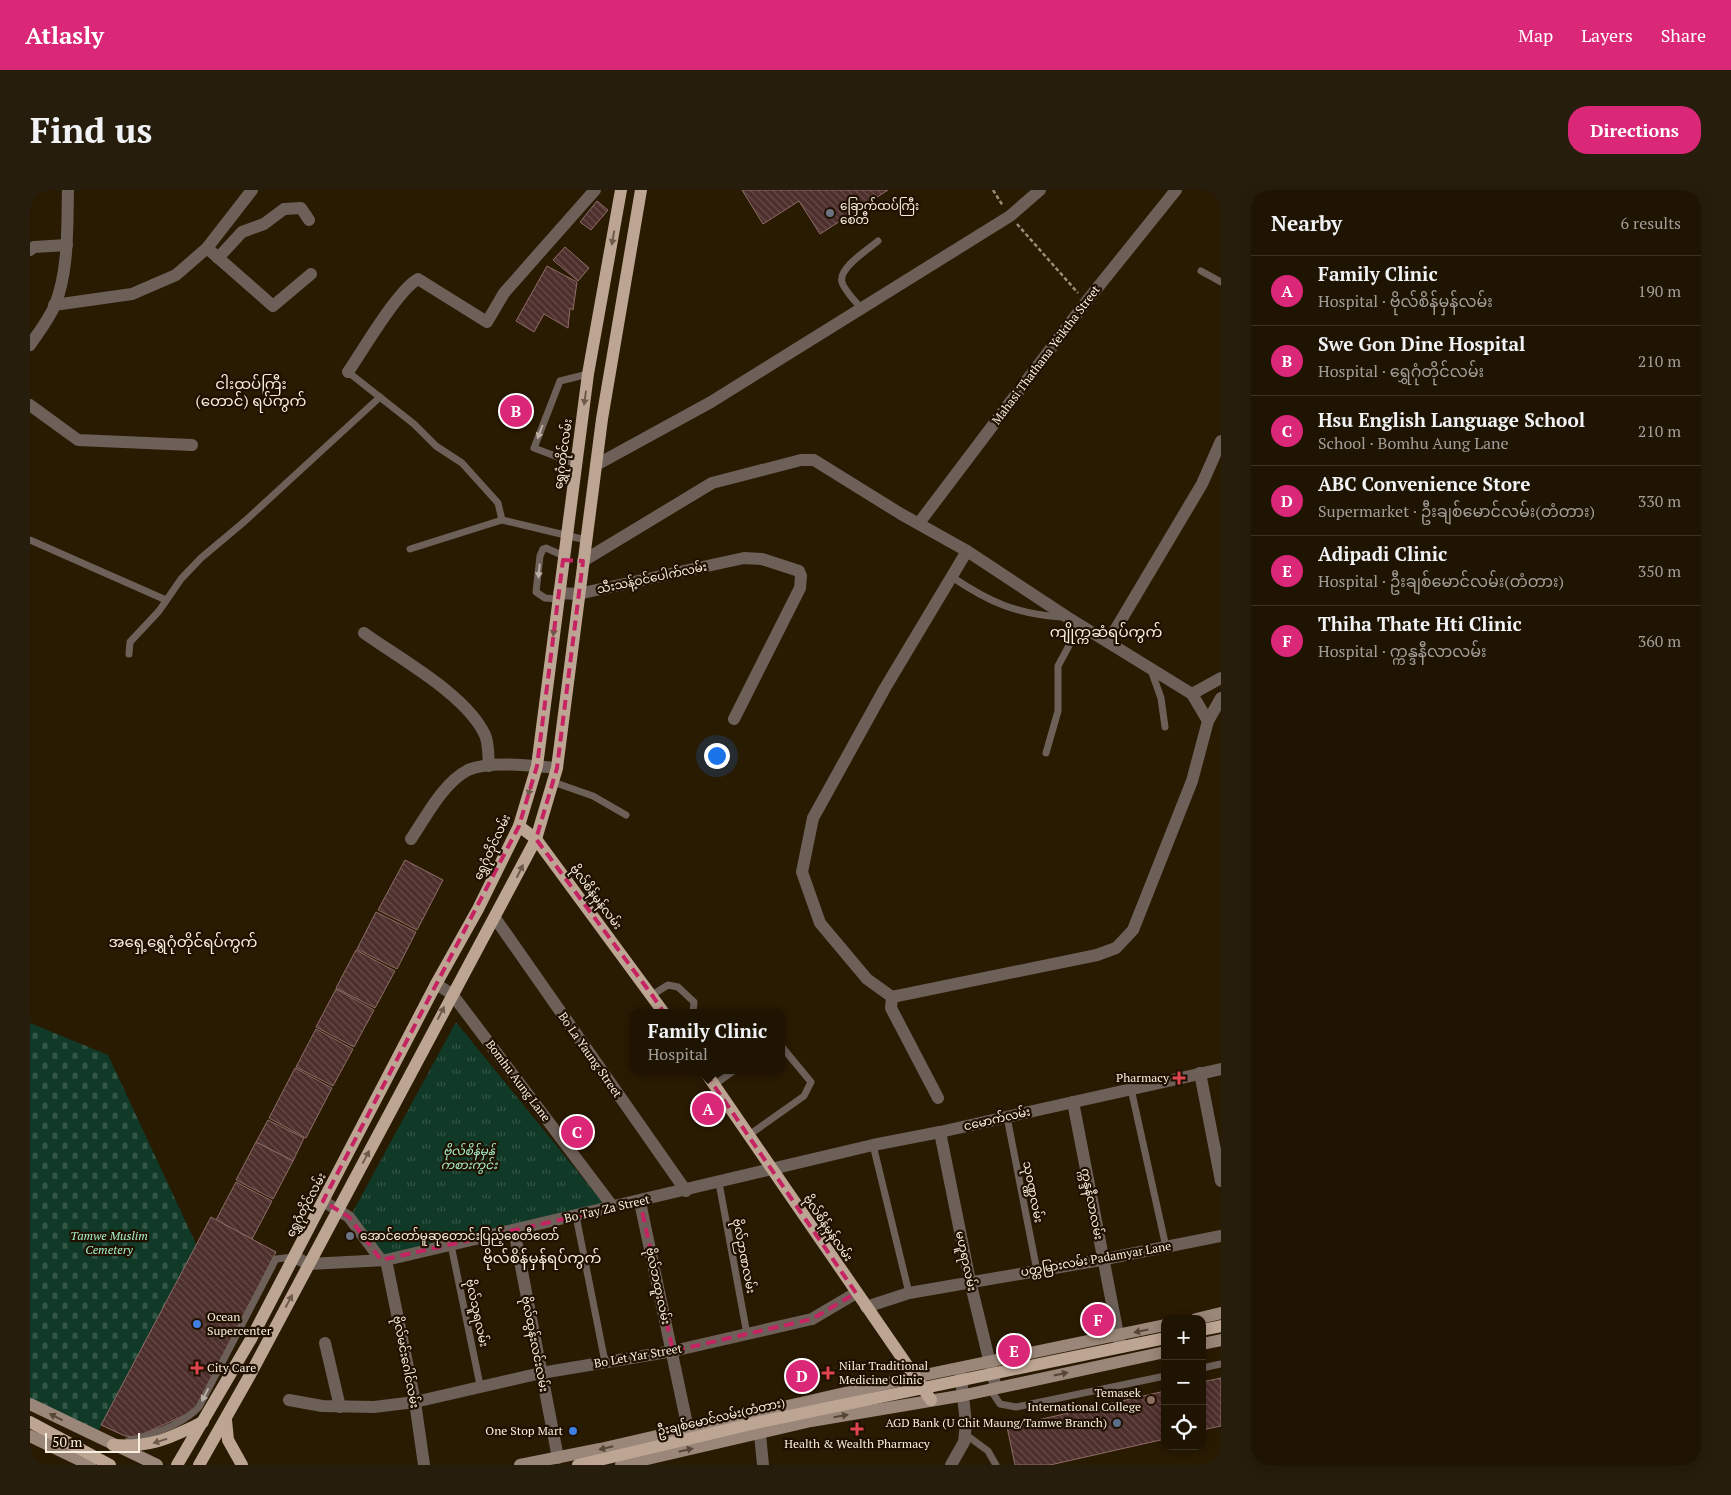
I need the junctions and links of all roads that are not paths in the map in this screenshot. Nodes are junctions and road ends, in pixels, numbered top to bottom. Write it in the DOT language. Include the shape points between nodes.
graph roads {
  1 [pos="68,190"];
  2 [pos="252,190"];
  3 [pos="595,190"];
  4 [pos="621,190"];
  5 [pos="641,190"];
  6 [pos="1040,190"];
  7 [pos="1176,190"];
  8 [pos="309,220"];
  9 [pos="878,241"];
  10 [pos="67,245"];
  11 [pos="207,248"];
  12 [pos="30,250"];
  13 [pos="218,258"];
  14 [pos="1201,271"];
  15 [pos="311,274"];
  16 [pos="1221,282"];
  17 [pos="54,305"];
  18 [pos="861,308"];
  19 [pos="30,345"];
  20 [pos="348,372"];
  21 [pos="588,374"];
  22 [pos="380,397"];
  23 [pos="30,405"];
  24 [pos="1221,441"];
  25 [pos="192,445"];
  26 [pos="576,464"];
  27 [pos="596,465"];
  28 [pos="502,520"];
  29 [pos="919,523"];
  30 [pos="566,535"];
  31 [pos="30,540"];
  32 [pos="586,540"];
  33 [pos="410,549"];
  34 [pos="967,551"];
  35 [pos="563,558"];
  36 [pos="583,560"];
  37 [pos="952,577"];
  38 [pos="578,594"];
  39 [pos="558,596"];
  40 [pos="166,600"];
  41 [pos="1067,617"];
  42 [pos="1080,625"];
  43 [pos="364,634"];
  44 [pos="1108,642"];
  45 [pos="129,654"];
  46 [pos="1150,668"];
  47 [pos="1221,678"];
  48 [pos="1192,694"];
  49 [pos="1221,698"];
  50 [pos="734,719"];
  51 [pos="1208,720"];
  52 [pos="1165,727"];
  53 [pos="1046,753"];
  54 [pos="489,766"];
  55 [pos="537,766"];
  56 [pos="557,768"];
  57 [pos="553,782"];
  58 [pos="626,815"];
  59 [pos="519,826"];
  60 [pos="411,839"];
  61 [pos="536,839"];
  62 [pos="495,918"];
  63 [pos="436,984"];
  64 [pos="452,994"];
  65 [pos="652,995"];
  66 [pos="892,997"];
  67 [pos="661,1009"];
  68 [pos="693,1009"];
  69 [pos="785,1051"];
  70 [pos="1221,1069"];
  71 [pos="1200,1073"];
  72 [pos="707,1074"];
  73 [pos="729,1074"];
  74 [pos="714,1085"];
  75 [pos="1131,1089"];
  76 [pos="938,1098"];
  77 [pos="1072,1102"];
  78 [pos="1007,1117"];
  79 [pos="940,1132"];
  80 [pos="749,1135"];
  81 [pos="873,1145"];
  82 [pos="773,1170"];
  83 [pos="1221,1181"];
  84 [pos="719,1183"];
  85 [pos="686,1191"];
  86 [pos="323,1201"];
  87 [pos="640,1202"];
  88 [pos="613,1207"];
  89 [pos="337,1209"];
  90 [pos="576,1216"];
  91 [pos="514,1230"];
  92 [pos="1221,1236"];
  93 [pos="451,1245"];
  94 [pos="1166,1247"];
  95 [pos="294,1257"];
  96 [pos="1102,1259"];
  97 [pos="383,1260"];
  98 [pos="309,1264"];
  99 [pos="1037,1271"];
  100 [pos="970,1281"];
  101 [pos="856,1293"];
  102 [pos="909,1293"];
  103 [pos="866,1307"];
  104 [pos="1221,1313"];
  105 [pos="1206,1317"];
  106 [pos="1221,1326"];
  107 [pos="1161,1327"];
  108 [pos="1206,1329"];
  109 [pos="747,1334"];
  110 [pos="1118,1336"];
  111 [pos="1161,1339"];
  112 [pos="1221,1340"];
  113 [pos="325,1343"];
  114 [pos="1206,1343"];
  115 [pos="672,1351"];
  116 [pos="1161,1353"];
  117 [pos="1034,1354"];
  118 [pos="1122,1361"];
  119 [pos="605,1362"];
  120 [pos="990,1363"];
  121 [pos="1221,1364"];
  122 [pos="1206,1367"];
  123 [pos="960,1369"];
  124 [pos="541,1373"];
  125 [pos="915,1377"];
  126 [pos="1161,1377"];
  127 [pos="1039,1379"];
  128 [pos="480,1385"];
  129 [pos="993,1389"];
  130 [pos="965,1395"];
  131 [pos="289,1400"];
  132 [pos="931,1400"];
  133 [pos="415,1402"];
  134 [pos="807,1402"];
  135 [pos="30,1404"];
  136 [pos="340,1407"];
  137 [pos="756,1413"];
  138 [pos="226,1420"];
  139 [pos="30,1422"];
  140 [pos="203,1422"];
  141 [pos="811,1422"];
  142 [pos="688,1429"];
  143 [pos="760,1434"];
  144 [pos="965,1434"];
  145 [pos="30,1436"];
  146 [pos="625,1443"];
  147 [pos="113,1445"];
  148 [pos="558,1458"];
  149 [pos="626,1464"];
  150 [pos="90,1465"];
  151 [pos="110,1465"];
  152 [pos="157,1465"];
  153 [pos="177,1465"];
  154 [pos="199,1465"];
  155 [pos="242,1465"];
  156 [pos="424,1465"];
  157 [pos="520,1465"];
  158 [pos="578,1465"];
  159 [pos="762,1465"];
  160 [pos="951,1465"];
  161 [pos="996,1465"];
  1 -- 10 [label="street"];
  2 -- 11 [label="street"];
  3 -- 20 [label="street" via="504,293 487,322 418,279 394,305"];
  4 -- 21 [label="main road, ရွှေဂုံတိုင်လမ်း, one-way"];
  5 -- 27 [label="main road"];
  6 -- 18 [label="street" via="1010,216"];
  7 -- 29 [label="street, Mahasi Thathana Yeiktha Street" via="1086,302"];
  8 -- 13 [label="street" via="301,208 284,209 264,224 242,232"];
  9 -- 18 [label="lane" via="846,267 842,277 842,283"];
  10 -- 12 [label="street"];
  10 -- 17 [label="street"];
  11 -- 13 [label="street"];
  11 -- 17 [label="street" via="176,274 132,294"];
  13 -- 15 [label="street" via="273,306"];
  14 -- 16 [label="lane"];
  17 -- 19 [label="street"];
  18 -- 27 [label="street" via="711,402"];
  20 -- 22 [label="lane"];
  21 -- 26 [label="main road, ရွှေဂုံတိုင်လမ်း, one-way"];
  21 -- 26 [label="lane, one-way" via="560,381 534,448"];
  22 -- 28 [label="lane" via="482,483 498,503"];
  22 -- 40 [label="lane" via="202,558"];
  23 -- 25 [label="street" via="78,440"];
  24 -- 44 [label="street" via="1202,484"];
  26 -- 30 [label="main road, ရွှေဂုံတိုင်လမ်း"];
  27 -- 32 [label="main road"];
  28 -- 30 [label="lane"];
  28 -- 33 [label="lane"];
  29 -- 34 [label="street"];
  29 -- 36 [label="street" via="814,460 801,460 712,483"];
  30 -- 32 [label="lane"];
  30 -- 35 [label="main road, ရွှေဂုံတိုင်လမ်း"];
  31 -- 40 [label="lane"];
  32 -- 36 [label="main road"];
  34 -- 37 [label="street"];
  34 -- 41 [label="street"];
  35 -- 36 [label="main road"];
  35 -- 39 [label="main road, ရွှေဂုံတိုင်လမ်း"];
  35 -- 39 [label="lane, one-way" via="546,548 540,556 536,592 545,598"];
  36 -- 38 [label="main road"];
  37 -- 41 [label="lane" via="992,602 1011,609"];
  37 -- 66 [label="street" via="885,688 813,818 802,872 820,923 867,979"];
  38 -- 39 [label="street, သီးသန့်ဝင်ပေါက်လမ်း"];
  38 -- 50 [label="street, သီးသန့်ဝင်ပေါက်လမ်း" via="744,558 782,564 799,571 800,588"];
  38 -- 56 [label="main road"];
  39 -- 55 [label="main road, ရွှေဂုံတိုင်လမ်း, one-way"];
  40 -- 45 [label="lane" via="130,642"];
  41 -- 42 [label="street"];
  42 -- 44 [label="street"];
  42 -- 53 [label="lane" via="1058,666 1058,711"];
  43 -- 54 [label="street" via="456,698 486,737"];
  44 -- 46 [label="street"];
  46 -- 48 [label="street"];
  46 -- 52 [label="lane" via="1161,698"];
  47 -- 48 [label="street"];
  48 -- 51 [label="street"];
  49 -- 51 [label="street"];
  51 -- 66 [label="street" via="1192,781 1133,930 1116,948 1051,966"];
  54 -- 55 [label="street"];
  54 -- 60 [label="street" via="468,770 448,786"];
  55 -- 56 [label="street"];
  55 -- 59 [label="main road, ရွှေဂုံတိုင်လမ်း, one-way"];
  56 -- 57 [label="main road"];
  57 -- 58 [label="lane" via="593,796"];
  57 -- 61 [label="main road"];
  59 -- 61 [label="main road, ဗိုလ်စိန်မှန်လမ်း"];
  59 -- 63 [label="main road, ရွှေဂုံတိုင်လမ်း"];
  62 -- 61 [label="main road, one-way"];
  61 -- 65 [label="main road, ဗိုလ်စိန်မှန်လမ်း"];
  62 -- 64 [label="main road"];
  62 -- 85 [label="street, Bo La Yaung Street"];
  63 -- 64 [label="street, Bomhu Aung Lane"];
  63 -- 86 [label="main road, ရွှေဂုံတိုင်လမ်း"];
  64 -- 88 [label="street, Bomhu Aung Lane"];
  89 -- 64 [label="main road, one-way"];
  65 -- 67 [label="main road, ဗိုလ်စိန်မှန်လမ်း"];
  65 -- 68 [label="lane" via="668,985 678,988 694,1002"];
  66 -- 76 [label="street" via="892,1008"];
  69 -- 80 [label="lane" via="811,1082 810,1088 804,1096"];
  70 -- 71 [label="street, ငမောက်လမ်း"];
  71 -- 75 [label="street, ငမောက်လမ်း"];
  71 -- 83 [label="street"];
  72 -- 74 [label="main road, ဗိုလ်စိန်မှန်လမ်း"];
  73 -- 74 [label="lane"];
  74 -- 80 [label="main road, ဗိုလ်စိန်မှန်လမ်း"];
  75 -- 77 [label="street, ငမောက်လမ်း"];
  75 -- 94 [label="lane"];
  77 -- 78 [label="street, ငမောက်လမ်း"];
  77 -- 96 [label="street, က္ကန္ဒနီလာလမ်း"];
  78 -- 79 [label="street, ငမောက်လမ်း"];
  78 -- 99 [label="lane, သုဝဏ္ဏလမ်း"];
  79 -- 81 [label="street, ငမောက်လမ်း"];
  79 -- 100 [label="street, မဟူရာလမ်း"];
  80 -- 82 [label="main road, ဗိုလ်စိန်မှန်လမ်း"];
  81 -- 82 [label="street, ငမောက်လမ်း"];
  81 -- 102 [label="lane"];
  82 -- 84 [label="street, Bo Tay Za Street"];
  82 -- 101 [label="main road, ဗိုလ်စိန်မှန်လမ်း"];
  84 -- 85 [label="street, Bo Tay Za Street"];
  84 -- 109 [label="lane, ဗိုလ်ဉာဏလမ်း"];
  85 -- 87 [label="street, Bo Tay Za Street"];
  86 -- 89 [label="street"];
  86 -- 95 [label="main road, ရွှေဂုံတိုင်လမ်း"];
  87 -- 88 [label="street, Bo Tay Za Street"];
  87 -- 115 [label="street, ဗိုလ်ဘထူးလမ်း"];
  88 -- 90 [label="street, Bo Tay Za Street"];
  89 -- 97 [label="street" via="349,1217"];
  89 -- 98 [label="main road"];
  90 -- 91 [label="street, Bo Tay Za Street"];
  90 -- 119 [label="lane"];
  91 -- 93 [label="street, Bo Tay Za Street"];
  91 -- 124 [label="street, ဗိုလ်ထွန်းလင်းလမ်း"];
  92 -- 94 [label="street, ပတ္တမြားလမ်း Padamyar Lane"];
  93 -- 97 [label="street, Bo Tay Za Street"];
  93 -- 128 [label="lane, ဗိုလ်သူရလမ်း"];
  94 -- 96 [label="street, ပတ္တမြားလမ်း Padamyar Lane"];
  95 -- 98 [label="street, Bo Tay Za Street"];
  95 -- 140 [label="main road, ရွှေဂုံတိုင်လမ်း"];
  95 -- 147 [label="lane, one-way" via="276,1259 193,1414 164,1429"];
  96 -- 99 [label="street, ပတ္တမြားလမ်း Padamyar Lane"];
  96 -- 110 [label="street, က္ကန္ဒနီလာလမ်း"];
  97 -- 98 [label="street, Bo Tay Za Street"];
  97 -- 133 [label="street, ဗိုလ်မင်းဂေါင်လမ်း"];
  138 -- 98 [label="main road, one-way"];
  99 -- 100 [label="street, ပတ္တမြားလမ်း Padamyar Lane"];
  100 -- 102 [label="street, ပတ္တမြားလမ်း Padamyar Lane"];
  100 -- 120 [label="street, မဟူရာလမ်း"];
  101 -- 103 [label="main road, ဗိုလ်စိန်မှန်လမ်း"];
  101 -- 109 [label="street, Bo Let Yar Street" via="812,1319"];
  102 -- 103 [label="street, ပတ္တမြားလမ်း Padamyar Lane"];
  103 -- 125 [label="main road, ဗိုလ်စိန်မှန်လမ်း"];
  104 -- 105 [label="main road"];
  106 -- 108 [label="main road"];
  107 -- 110 [label="main road, one-way"];
  109 -- 115 [label="street, Bo Let Yar Street"];
  110 -- 117 [label="main road"];
  110 -- 118 [label="street, က္ကန္ဒနီလာလမ်း"];
  111 -- 158 [label="main road, ဦးချစ်မောင်လမ်း(တံတား), bridge" via="760,1422"];
  112 -- 114 [label="main road"];
  113 -- 136 [label="street"];
  115 -- 119 [label="street, Bo Let Yar Street"];
  115 -- 142 [label="street, ဗိုလ်ဘထူးလမ်း"];
  116 -- 118 [label="main road"];
  117 -- 120 [label="main road"];
  117 -- 127 [label="main road"];
  127 -- 118 [label="main road, one-way"];
  119 -- 124 [label="street, Bo Let Yar Street"];
  120 -- 123 [label="main road"];
  120 -- 129 [label="street, မဟူရာလမ်း"];
  121 -- 122 [label="lane"];
  123 -- 125 [label="main road"];
  123 -- 130 [label="street"];
  124 -- 128 [label="street, Bo Let Yar Street"];
  124 -- 148 [label="street, ဗိုလ်ထွန်းလင်းလမ်း"];
  125 -- 132 [label="main road, ဗိုလ်စိန်မှန်လမ်း"];
  125 -- 134 [label="main road"];
  126 -- 129 [label="lane" via="1016,1407 1000,1404"];
  127 -- 129 [label="main road"];
  128 -- 133 [label="street, Bo Let Yar Street"];
  129 -- 130 [label="main road"];
  130 -- 132 [label="main road"];
  130 -- 144 [label="street"];
  131 -- 136 [label="street, Bo Let Yar Street"];
  141 -- 132 [label="main road, one-way"];
  133 -- 136 [label="street, Bo Let Yar Street"];
  133 -- 156 [label="street, ဗိုလ်မင်းဂေါင်လမ်း"];
  134 -- 137 [label="main road"];
  134 -- 141 [label="main road"];
  147 -- 135 [label="main road, one-way"];
  137 -- 142 [label="main road"];
  137 -- 143 [label="lane"];
  138 -- 154 [label="main road"];
  138 -- 155 [label="main road" via="228,1440"];
  139 -- 151 [label="main road"];
  140 -- 147 [label="main road, one-way" via="153,1444 138,1447"];
  140 -- 153 [label="main road, ရွှေဂုံတိုင်လမ်း"];
  141 -- 143 [label="main road"];
  142 -- 146 [label="main road"];
  149 -- 143 [label="main road, one-way"];
  143 -- 159 [label="street"];
  144 -- 160 [label="street"];
  144 -- 161 [label="lane" via="988,1451"];
  145 -- 150 [label="main road"];
  146 -- 148 [label="main road, one-way"];
  146 -- 149 [label="main road"];
  147 -- 152 [label="main road"];
  148 -- 157 [label="main road"];
}
